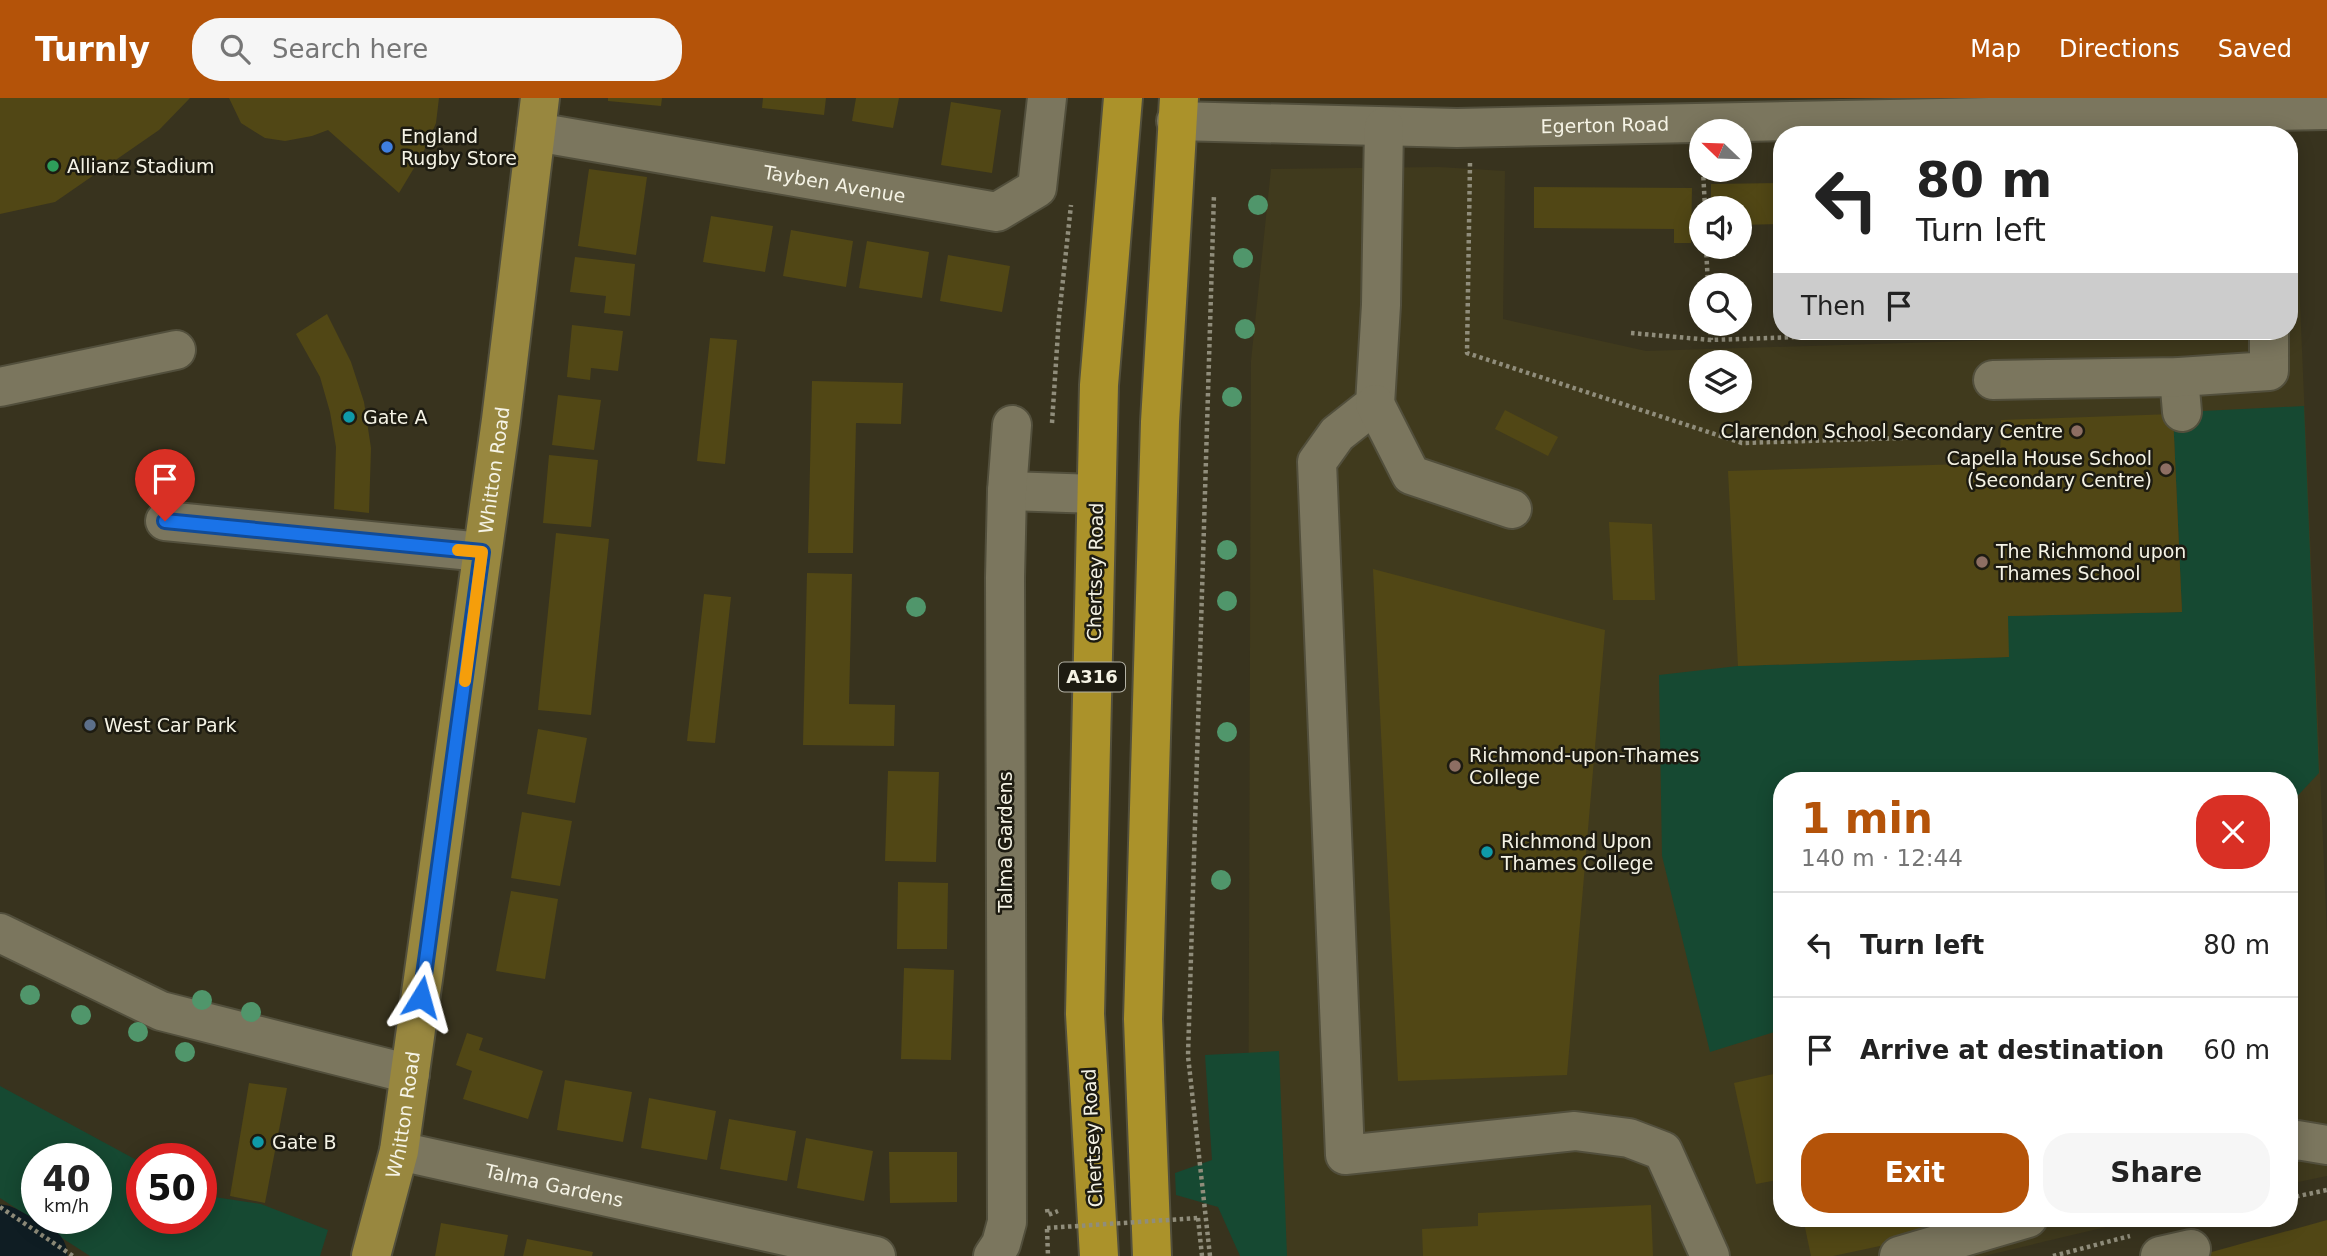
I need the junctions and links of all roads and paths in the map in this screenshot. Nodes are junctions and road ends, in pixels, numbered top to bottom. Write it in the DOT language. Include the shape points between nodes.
graph roads {
  1 [pos="1047,98"];
  2 [pos="1123,98"];
  3 [pos="2082,106"];
  4 [pos="2317,106"];
  5 [pos="1859,108"];
  6 [pos="1177,110"];
  7 [pos="538,115"];
  8 [pos="2271,123"];
  9 [pos="1422,127"];
  10 [pos="1214,192"];
  11 [pos="1631,333"];
  12 [pos="1711,336"];
  13 [pos="1773,337"];
  14 [pos="1711,340"];
  15 [pos="2269,340"];
  16 [pos="176,350"];
  17 [pos="1993,380"];
  18 [pos="0,387"];
  19 [pos="1375,404"];
  20 [pos="1012,425"];
  21 [pos="1934,437"];
  22 [pos="1007,491"];
  23 [pos="1096,494"];
  24 [pos="1512,509"];
  25 [pos="165,521"];
  26 [pos="482,552"];
  27 [pos="0,933"];
  28 [pos="410,1074"];
  29 [pos="2298,1140"];
  30 [pos="2327,1146"];
  31 [pos="399,1151"];
  32 [pos="2327,1191"];
  33 [pos="2298,1196"];
  34 [pos="0,1207"];
  35 [pos="1997,1227"];
  36 [pos="73,1256"];
  37 [pos="371,1256"];
  38 [pos="876,1256"];
  39 [pos="993,1256"];
  40 [pos="1048,1256"];
  41 [pos="1099,1256"];
  42 [pos="1152,1256"];
  43 [pos="1202,1256"];
  44 [pos="1210,1256"];
  45 [pos="1710,1256"];
  46 [pos="1899,1256"];
  1 -- 7 [label="street, Tayben Avenue" via="1037,188 998,212"];
  2 -- 23 [label="highway, Chertsey Road / A316" via="1099,385"];
  3 -- 5 [label="street, Egerton Road"];
  3 -- 8 [label="street, Egerton Road"];
  4 -- 8 [label="street, Egerton Road"];
  5 -- 9 [label="street, Egerton Road"];
  6 -- 9 [label="street, Egerton Road"];
  6 -- 42 [label="highway, A316" via="1160,422 1143,1019"];
  7 -- 26 [label="main road, Whitton Road"];
  9 -- 19 [label="street" via="1381,305"];
  9 -- 21 [label="path" via="1467,353 1742,443"];
  10 -- 44 [label="path" via="1188,1056"];
  11 -- 14 [label="path"];
  12 -- 14 [label="path"];
  13 -- 14 [label="path"];
  15 -- 17 [label="street" via="2269,371 2180,394"];
  16 -- 18 [label="street"];
  19 -- 24 [label="street" via="1411,475"];
  19 -- 45 [label="street" via="1337,434 1317,462 1345,1155 1574,1131 1629,1138 1663,1152"];
  20 -- 22 [label="street, Talma Gardens"];
  22 -- 23 [label="street"];
  22 -- 39 [label="street, Talma Gardens" via="1007,1222"];
  23 -- 41 [label="highway, Chertsey Road / A316" via="1085,1014"];
  25 -- 26 [label="street"];
  26 -- 28 [label="main road, Whitton Road"];
  27 -- 28 [label="street" via="161,1011"];
  28 -- 31 [label="main road, Whitton Road"];
  29 -- 30 [label="street"];
  31 -- 37 [label="main road, Whitton Road"];
  31 -- 38 [label="street, Talma Gardens"];
  32 -- 33 [label="path"];
  34 -- 36 [label="path"];
  35 -- 46 [label="street"];
  40 -- 43 [label="path, bridge" via="1047,1228 1198,1218"];
}
